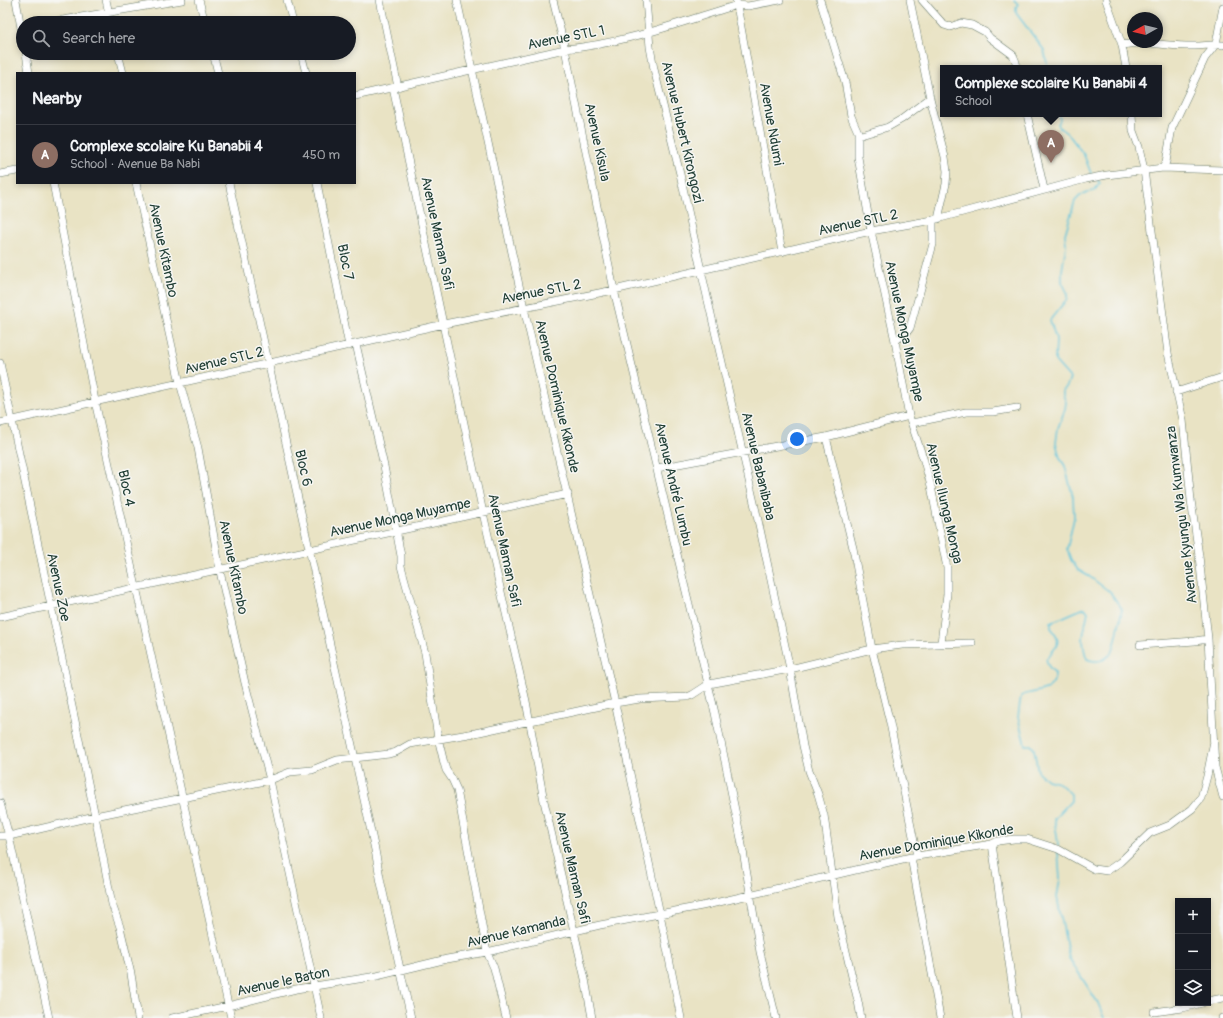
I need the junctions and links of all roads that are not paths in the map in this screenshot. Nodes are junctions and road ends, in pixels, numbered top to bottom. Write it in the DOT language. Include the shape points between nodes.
graph roads {
  1 [pos="16,0"];
  2 [pos="106,0"];
  3 [pos="182,0"];
  4 [pos="199,0"];
  5 [pos="287,0"];
  6 [pos="380,0"];
  7 [pos="457,0"];
  8 [pos="553,0"];
  9 [pos="646,0"];
  10 [pos="780,0"];
  11 [pos="820,0"];
  12 [pos="910,0"];
  13 [pos="922,0"];
  14 [pos="1106,0"];
  15 [pos="737,2"];
  16 [pos="1223,7"];
  17 [pos="109,13"];
  18 [pos="20,16"];
  19 [pos="90,16"];
  20 [pos="110,16"];
  21 [pos="203,16"];
  22 [pos="291,16"];
  23 [pos="649,33"];
  24 [pos="1220,44"];
  25 [pos="1122,45"];
  26 [pos="565,49"];
  27 [pos="27,60"];
  28 [pos="120,60"];
  29 [pos="215,60"];
  30 [pos="303,60"];
  31 [pos="1016,65"];
  32 [pos="1125,65"];
  33 [pos="472,70"];
  34 [pos="29,72"];
  35 [pos="123,72"];
  36 [pos="218,72"];
  37 [pos="306,72"];
  38 [pos="927,85"];
  39 [pos="395,87"];
  40 [pos="356,96"];
  41 [pos="930,98"];
  42 [pos="922,103"];
  43 [pos="1028,117"];
  44 [pos="1132,117"];
  45 [pos="858,136"];
  46 [pos="1163,168"];
  47 [pos="1144,170"];
  48 [pos="1223,170"];
  49 [pos="16,171"];
  50 [pos="0,174"];
  51 [pos="53,184"];
  52 [pos="136,184"];
  53 [pos="229,184"];
  54 [pos="317,184"];
  55 [pos="1044,189"];
  56 [pos="936,219"];
  57 [pos="871,231"];
  58 [pos="782,252"];
  59 [pos="701,270"];
  60 [pos="614,290"];
  61 [pos="524,308"];
  62 [pos="444,324"];
  63 [pos="895,341"];
  64 [pos="352,345"];
  65 [pos="0,363"];
  66 [pos="268,363"];
  67 [pos="1223,377"];
  68 [pos="180,383"];
  69 [pos="1176,392"];
  70 [pos="95,401"];
  71 [pos="1017,408"];
  72 [pos="12,420"];
  73 [pos="911,420"];
  74 [pos="0,423"];
  75 [pos="826,436"];
  76 [pos="743,453"];
  77 [pos="657,468"];
  78 [pos="568,494"];
  79 [pos="483,513"];
  80 [pos="396,531"];
  81 [pos="309,551"];
  82 [pos="220,570"];
  83 [pos="136,588"];
  84 [pos="50,606"];
  85 [pos="0,617"];
  86 [pos="1208,639"];
  87 [pos="972,643"];
  88 [pos="941,644"];
  89 [pos="1140,645"];
  90 [pos="872,649"];
  91 [pos="790,669"];
  92 [pos="709,684"];
  93 [pos="615,703"];
  94 [pos="530,722"];
  95 [pos="438,738"];
  96 [pos="1214,741"];
  97 [pos="355,758"];
  98 [pos="270,780"];
  99 [pos="1223,797"];
  100 [pos="181,798"];
  101 [pos="0,803"];
  102 [pos="95,816"];
  103 [pos="0,836"];
  104 [pos="9,836"];
  105 [pos="992,844"];
  106 [pos="914,856"];
  107 [pos="832,875"];
  108 [pos="750,895"];
  109 [pos="660,914"];
  110 [pos="574,931"];
  111 [pos="487,952"];
  112 [pos="401,970"];
  113 [pos="315,986"];
  114 [pos="1223,998"];
  115 [pos="1211,1001"];
  116 [pos="228,1006"];
  117 [pos="1191,1006"];
  118 [pos="1154,1012"];
  119 [pos="48,1018"];
  120 [pos="138,1018"];
  121 [pos="172,1018"];
  122 [pos="231,1018"];
  123 [pos="322,1018"];
  124 [pos="411,1018"];
  125 [pos="506,1018"];
  126 [pos="592,1018"];
  127 [pos="681,1018"];
  128 [pos="776,1018"];
  129 [pos="861,1018"];
  130 [pos="940,1018"];
  131 [pos="1017,1018"];
  1 -- 18 [label="street"];
  2 -- 17 [label="street"];
  3 -- 17 [label="street"];
  4 -- 21 [label="street"];
  5 -- 22 [label="street"];
  6 -- 39 [label="street, Avenue Maman Safi"];
  7 -- 33 [label="street, Avenue Dominique Kikonde"];
  8 -- 26 [label="street, Avenue Kisula"];
  9 -- 23 [label="street, Avenue Hubert Kirongozi"];
  10 -- 15 [label="street, Avenue STL 1" via="748,6"];
  11 -- 45 [label="street, Avenue Monga Muyampe" via="837,52"];
  12 -- 38 [label="street"];
  13 -- 31 [label="street" via="944,25 950,27 961,23 985,32 1013,55"];
  14 -- 25 [label="street"];
  15 -- 23 [label="street, Avenue STL 1"];
  15 -- 58 [label="street, Avenue Ndumi"];
  16 -- 24 [label="street"];
  17 -- 19 [label="street"];
  17 -- 20 [label="street"];
  23 -- 26 [label="street, Avenue STL 1"];
  23 -- 59 [label="street, Avenue Hubert Kirongozi" via="654,69"];
  24 -- 25 [label="street"];
  24 -- 46 [label="street" via="1204,58 1172,128"];
  25 -- 32 [label="street"];
  26 -- 33 [label="street, Avenue STL 1"];
  26 -- 60 [label="street, Avenue Kisula"];
  27 -- 34 [label="street"];
  28 -- 35 [label="street"];
  29 -- 36 [label="street"];
  30 -- 37 [label="street"];
  33 -- 39 [label="street, Avenue STL 1"];
  33 -- 61 [label="street, Avenue Dominique Kikonde"];
  38 -- 41 [label="street"];
  38 -- 42 [label="street"];
  39 -- 40 [label="street, Avenue STL 1"];
  39 -- 62 [label="street, Avenue Maman Safi"];
  41 -- 42 [label="street"];
  41 -- 56 [label="street" via="947,171"];
  42 -- 45 [label="street" via="888,127"];
  43 -- 55 [label="street"];
  44 -- 47 [label="street, Avenue Kyungu Wa Kumwanza" via="1133,131"];
  45 -- 57 [label="street, Avenue Monga Muyampe" via="858,157"];
  46 -- 47 [label="street"];
  46 -- 48 [label="street"];
  47 -- 55 [label="street, Avenue STL 2" via="1107,174"];
  47 -- 69 [label="street, Avenue Kyungu Wa Kumwanza" via="1168,353"];
  49 -- 50 [label="street"];
  51 -- 70 [label="street, Bloc 4"];
  52 -- 68 [label="street, Avenue Kitambo"];
  53 -- 66 [label="street, Bloc 6"];
  54 -- 64 [label="street, Bloc 7"];
  55 -- 56 [label="street, Avenue STL 2"];
  56 -- 57 [label="street, Avenue STL 2"];
  56 -- 63 [label="street" via="933,244 910,328"];
  57 -- 58 [label="street, Avenue STL 2"];
  57 -- 63 [label="street, Avenue Monga Muyampe"];
  58 -- 59 [label="street, Avenue STL 2"];
  59 -- 60 [label="street, Avenue STL 2"];
  59 -- 76 [label="street, Avenue Babanibaba"];
  60 -- 61 [label="street, Avenue STL 2"];
  60 -- 77 [label="street, Avenue André Lumbu"];
  61 -- 62 [label="street, Avenue STL 2"];
  61 -- 78 [label="street, Avenue Dominique Kikonde"];
  62 -- 64 [label="street, Avenue STL 2"];
  62 -- 79 [label="street, Avenue Maman Safi"];
  63 -- 73 [label="street, Avenue Monga Muyampe"];
  64 -- 66 [label="street, Avenue STL 2"];
  64 -- 80 [label="street, Bloc 7" via="384,466"];
  65 -- 72 [label="street, Avenue Zoe"];
  66 -- 68 [label="street, Avenue STL 2"];
  66 -- 81 [label="street, Bloc 6"];
  67 -- 69 [label="street"];
  68 -- 70 [label="street, Avenue STL 2"];
  68 -- 82 [label="street, Avenue Kitambo" via="198,448"];
  69 -- 86 [label="street, Avenue Kyungu Wa Kumwanza" via="1183,420"];
  70 -- 72 [label="street, Avenue STL 2"];
  70 -- 83 [label="street, Bloc 4"];
  71 -- 73 [label="street"];
  72 -- 74 [label="street, Avenue STL 2"];
  72 -- 84 [label="street, Avenue Zoe"];
  73 -- 75 [label="street, Avenue Monga Muyampe"];
  73 -- 88 [label="street, Avenue Ilunga Monga" via="931,486 947,568"];
  75 -- 76 [label="street, Avenue Monga Muyampe"];
  75 -- 90 [label="street" via="853,548"];
  76 -- 77 [label="street, Avenue Monga Muyampe"];
  76 -- 91 [label="street, Avenue Babanibaba"];
  77 -- 92 [label="street, Avenue André Lumbu"];
  78 -- 79 [label="street, Avenue Monga Muyampe"];
  78 -- 93 [label="street, Avenue Dominique Kikonde"];
  79 -- 80 [label="street, Avenue Monga Muyampe"];
  79 -- 94 [label="street, Avenue Maman Safi"];
  80 -- 81 [label="street, Avenue Monga Muyampe"];
  80 -- 95 [label="street, Bloc 7" via="401,566 425,653"];
  81 -- 82 [label="street, Avenue Monga Muyampe"];
  81 -- 97 [label="street, Bloc 6"];
  82 -- 83 [label="street, Avenue Monga Muyampe"];
  82 -- 98 [label="street, Avenue Kitambo"];
  83 -- 84 [label="street, Avenue Monga Muyampe"];
  83 -- 100 [label="street, Bloc 4"];
  84 -- 85 [label="street, Avenue Monga Muyampe"];
  84 -- 102 [label="street, Avenue Zoe"];
  86 -- 89 [label="street"];
  86 -- 96 [label="street, Avenue Kyungu Wa Kumwanza"];
  87 -- 88 [label="street"];
  88 -- 90 [label="street"];
  90 -- 91 [label="street"];
  90 -- 106 [label="street" via="890,723"];
  91 -- 92 [label="street"];
  91 -- 107 [label="street, Avenue Babanibaba" via="803,746 824,815"];
  92 -- 93 [label="street" via="687,697"];
  92 -- 108 [label="street, Avenue André Lumbu"];
  93 -- 94 [label="street"];
  93 -- 109 [label="street, Avenue Dominique Kikonde"];
  94 -- 95 [label="street" via="463,736"];
  94 -- 110 [label="street, Avenue Maman Safi" via="544,801"];
  95 -- 97 [label="street" via="410,744 388,754"];
  95 -- 111 [label="street, Bloc 7" via="446,770 455,785 459,801"];
  96 -- 99 [label="street, Avenue Kyungu Wa Kumwanza" via="1215,767"];
  96 -- 105 [label="street, Avenue Dominique Kikonde" via="1201,798 1192,809 1170,825 1150,833 1107,871 1094,869 1058,850 1026,839 998,841"];
  97 -- 98 [label="street" via="337,760 312,770 290,772"];
  97 -- 112 [label="street, Bloc 6"];
  98 -- 100 [label="street"];
  98 -- 113 [label="street, Avenue Kitambo"];
  100 -- 102 [label="street"];
  100 -- 116 [label="street, Bloc 4"];
  101 -- 104 [label="street"];
  102 -- 104 [label="street"];
  102 -- 120 [label="street, Avenue Zoe" via="112,904 131,974"];
  103 -- 104 [label="street"];
  104 -- 119 [label="street"];
  105 -- 106 [label="street, Avenue Dominique Kikonde"];
  105 -- 131 [label="street"];
  106 -- 107 [label="street, Avenue Dominique Kikonde"];
  106 -- 130 [label="street"];
  107 -- 108 [label="street, Avenue Dominique Kikonde"];
  107 -- 129 [label="street, Avenue Babanibaba" via="838,917"];
  108 -- 109 [label="street, Avenue Dominique Kikonde"];
  108 -- 128 [label="street, Avenue André Lumbu" via="760,952"];
  109 -- 110 [label="street, Avenue Kamanda"];
  109 -- 127 [label="street, Avenue Dominique Kikonde"];
  110 -- 111 [label="street, Avenue Kamanda"];
  110 -- 126 [label="street, Avenue Maman Safi"];
  111 -- 112 [label="street, Avenue Kamanda"];
  111 -- 125 [label="street, Bloc 7" via="494,968"];
  112 -- 113 [label="street, Avenue le Baton"];
  112 -- 124 [label="street, Bloc 6"];
  113 -- 116 [label="street, Avenue le Baton"];
  113 -- 123 [label="street, Avenue Kitambo"];
  114 -- 115 [label="street"];
  116 -- 121 [label="street, Avenue le Baton"];
  116 -- 122 [label="street, Bloc 4"];
  117 -- 118 [label="street"];
}
